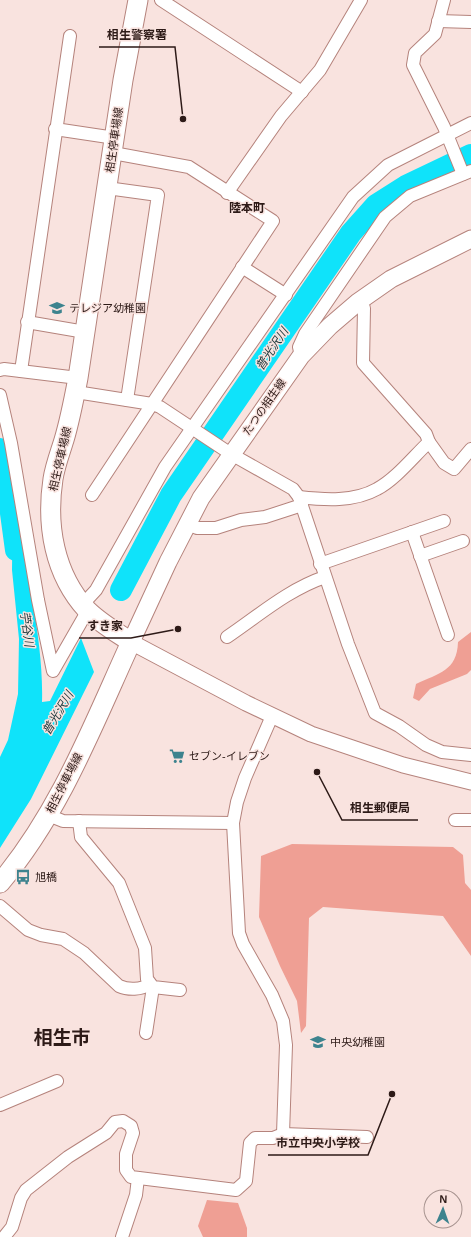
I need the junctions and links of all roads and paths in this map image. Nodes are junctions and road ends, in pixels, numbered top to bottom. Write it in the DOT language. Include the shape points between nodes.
graph roads {
  1 [pos="138,0"];
  2 [pos="161,0"];
  3 [pos="361,0"];
  4 [pos="444,0"];
  5 [pos="438,21"];
  6 [pos="471,22"];
  7 [pos="70,36"];
  8 [pos="302,92"];
  9 [pos="471,123"];
  10 [pos="55,129"];
  11 [pos="448,139"];
  12 [pos="114,145"];
  13 [pos="465,171"];
  14 [pos="107,188"];
  15 [pos="227,193"];
  16 [pos="471,239"];
  17 [pos="242,267"];
  18 [pos="286,294"];
  19 [pos="358,302"];
  20 [pos="28,322"];
  21 [pos="85,332"];
  22 [pos="301,356"];
  23 [pos="0,370"];
  24 [pos="20,371"];
  25 [pos="77,385"];
  26 [pos="0,395"];
  27 [pos="127,400"];
  28 [pos="152,404"];
  29 [pos="194,428"];
  30 [pos="430,442"];
  31 [pos="471,449"];
  32 [pos="228,452"];
  33 [pos="92,495"];
  34 [pos="300,501"];
  35 [pos="444,521"];
  36 [pos="187,524"];
  37 [pos="412,532"];
  38 [pos="463,541"];
  39 [pos="420,556"];
  40 [pos="320,564"];
  41 [pos="325,577"];
  42 [pos="85,607"];
  43 [pos="448,635"];
  44 [pos="227,636"];
  45 [pos="131,642"];
  46 [pos="272,716"];
  47 [pos="471,755"];
  48 [pos="471,782"];
  49 [pos="48,815"];
  50 [pos="455,820"];
  51 [pos="471,820"];
  52 [pos="80,821"];
  53 [pos="233,823"];
  54 [pos="0,882"];
  55 [pos="0,906"];
  56 [pos="151,985"];
  57 [pos="180,990"];
  58 [pos="146,1033"];
  59 [pos="57,1081"];
  60 [pos="0,1105"];
  61 [pos="282,1134"];
  62 [pos="367,1137"];
  63 [pos="138,1178"];
  64 [pos="124,1236"];
  65 [pos="4,1237"];
  1 -- 12 [label="main road, 相生停車場線" via="126,59"];
  2 -- 8 [label="street"];
  3 -- 8 [label="street" via="320,70"];
  4 -- 5 [label="street"];
  5 -- 6 [label="street"];
  5 -- 11 [label="street" via="435,34 415,53 413,65"];
  7 -- 10 [label="street"];
  8 -- 15 [label="street" via="277,122"];
  9 -- 11 [label="street"];
  10 -- 12 [label="street"];
  10 -- 20 [label="street"];
  11 -- 13 [label="street"];
  11 -- 18 [label="street" via="388,165 367,182 353,197"];
  12 -- 14 [label="main road, 相生停車場線"];
  12 -- 15 [label="street" via="189,167"];
  13 -- 22 [label="street" via="410,196 385,217 304,334 299,347"];
  14 -- 21 [label="main road, 相生停車場線"];
  14 -- 27 [label="street" via="158,195"];
  15 -- 17 [label="street" via="273,221"];
  16 -- 19 [label="main road, たつの相生線" via="391,279"];
  17 -- 18 [label="street"];
  17 -- 28 [label="street"];
  18 -- 29 [label="street"];
  19 -- 22 [label="main road, たつの相生線"];
  19 -- 30 [label="street" via="364,308 364,363 426,434"];
  20 -- 21 [label="street"];
  20 -- 24 [label="street"];
  21 -- 25 [label="main road, 相生停車場線"];
  22 -- 32 [label="main road, たつの相生線"];
  23 -- 24 [label="street"];
  24 -- 25 [label="street"];
  25 -- 27 [label="street"];
  25 -- 42 [label="main road, 相生停車場線" via="53,477 51,509 54,549 63,574"];
  26 -- 42 [label="street" via="53,671"];
  27 -- 28 [label="street"];
  28 -- 29 [label="street"];
  28 -- 33 [label="street"];
  29 -- 32 [label="street"];
  29 -- 42 [label="street" via="152,489"];
  30 -- 31 [label="street" via="444,463 454,469"];
  30 -- 34 [label="street" via="378,489 366,494"];
  32 -- 34 [label="street" via="293,489"];
  32 -- 36 [label="main road, たつの相生線"];
  34 -- 36 [label="street" via="265,517 242,520 216,528 197,528"];
  34 -- 40 [label="street"];
  35 -- 37 [label="street"];
  36 -- 45 [label="main road, たつの相生線"];
  37 -- 39 [label="street"];
  37 -- 40 [label="street"];
  38 -- 39 [label="street"];
  39 -- 43 [label="street"];
  40 -- 41 [label="street"];
  41 -- 44 [label="street" via="288,595"];
  41 -- 47 [label="street" via="375,713 400,726 426,746 442,752"];
  42 -- 45 [label="main road, 相生停車場線"];
  45 -- 46 [label="street"];
  45 -- 49 [label="main road, 相生停車場線"];
  46 -- 48 [label="street" via="354,750"];
  46 -- 53 [label="street" via="237,802"];
  49 -- 52 [label="street" via="63,821"];
  49 -- 54 [label="main road, 相生停車場線" via="27,848"];
  50 -- 51 [label="street"];
  52 -- 53 [label="street"];
  52 -- 56 [label="street" via="81,837 119,883 145,948 147,979"];
  53 -- 61 [label="street" via="239,933 283,1021 286,1045"];
  55 -- 56 [label="street" via="28,930 63,939 84,953 119,986 144,988"];
  56 -- 57 [label="street"];
  56 -- 58 [label="street"];
  59 -- 60 [label="street"];
  61 -- 62 [label="street"];
  61 -- 63 [label="street" via="273,1138 254,1138 250,1143 246,1180 236,1190"];
  63 -- 64 [label="street" via="136,1195"];
  63 -- 65 [label="street" via="131,1177 126,1170 126,1154 133,1132 131,1126 123,1121 115,1122 106,1133 68,1157 26,1190 20,1198 12,1227"];
}
